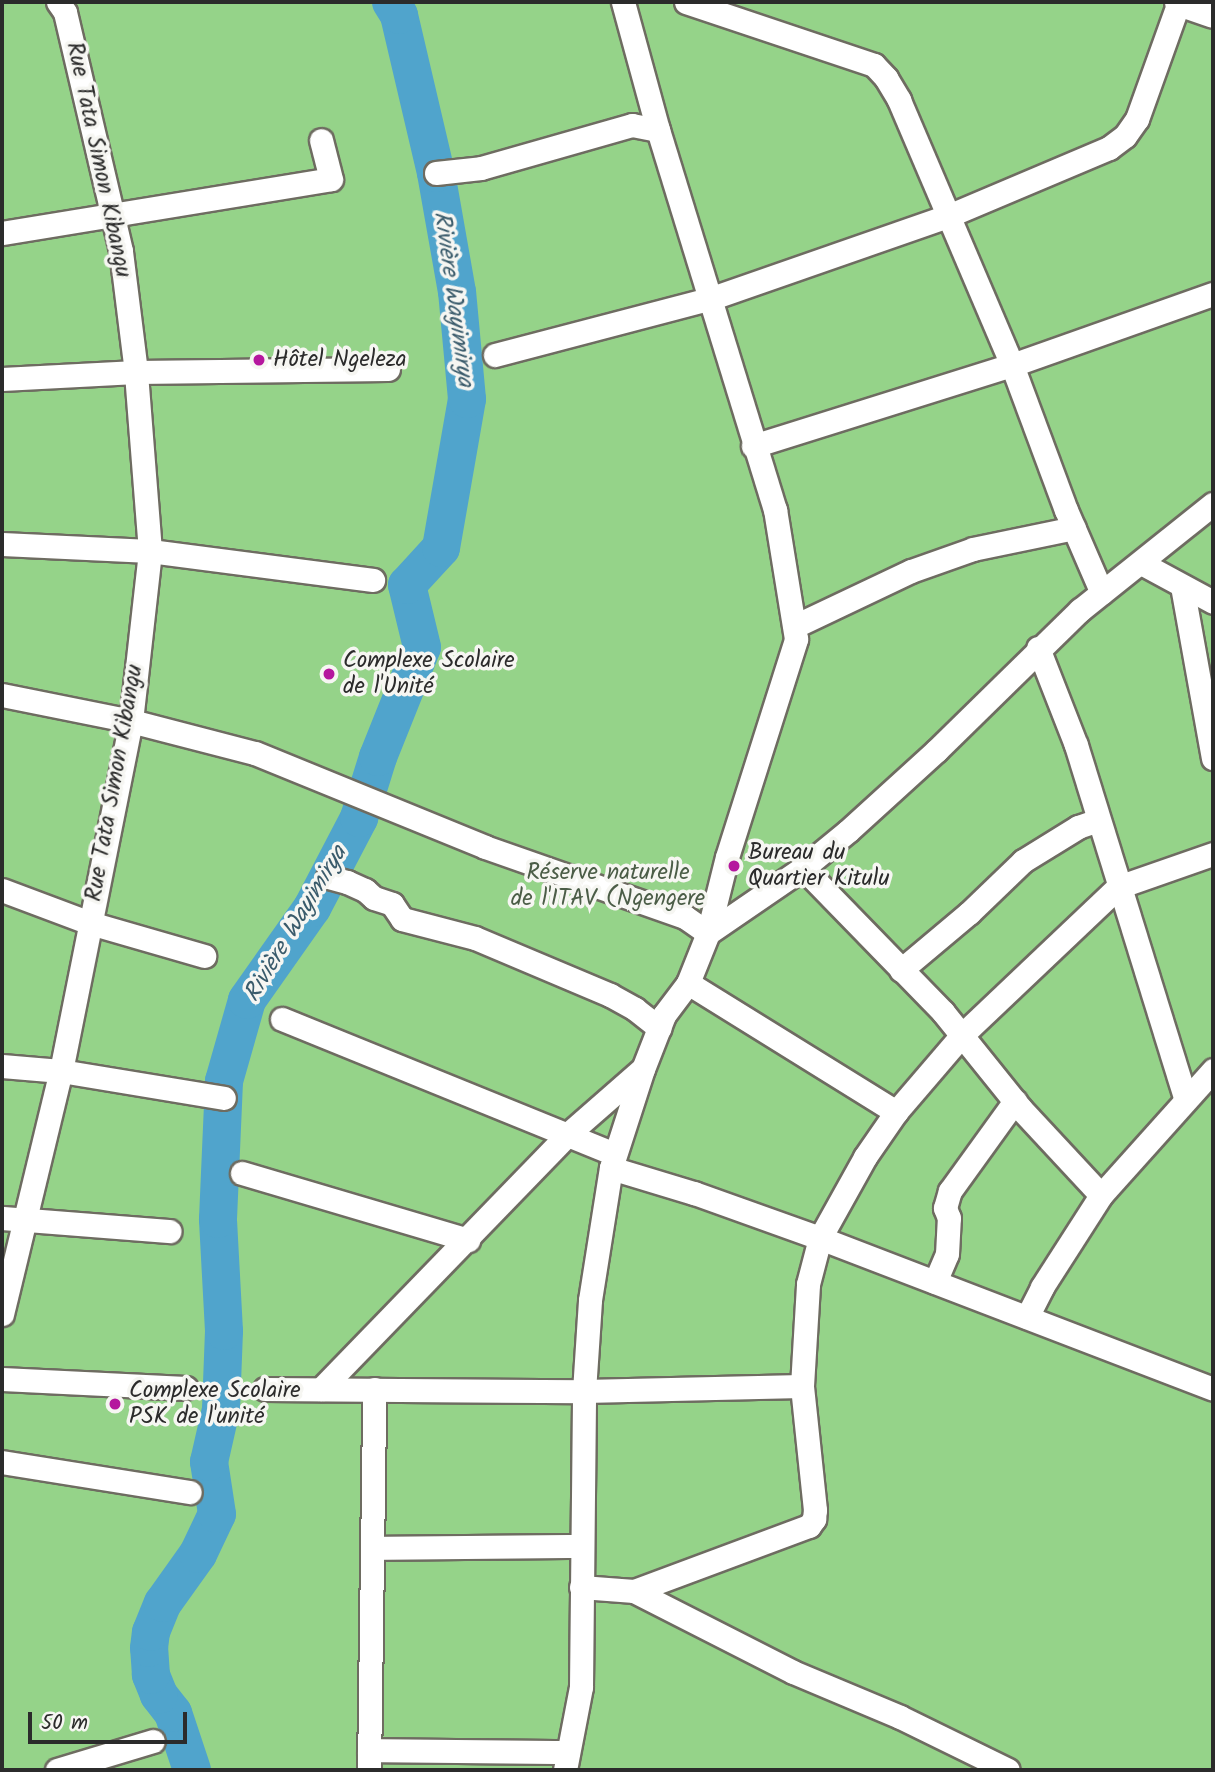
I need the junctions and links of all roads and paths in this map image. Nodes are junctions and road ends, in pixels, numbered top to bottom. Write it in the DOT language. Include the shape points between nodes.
graph roads {
  1 [pos="58,2"];
  2 [pos="623,2"];
  3 [pos="686,2"];
  4 [pos="1179,2"];
  5 [pos="1213,14"];
  6 [pos="658,130"];
  7 [pos="321,140"];
  8 [pos="436,173"];
  9 [pos="113,215"];
  10 [pos="948,216"];
  11 [pos="2,233"];
  12 [pos="1213,294"];
  13 [pos="709,299"];
  14 [pos="495,355"];
  15 [pos="1013,365"];
  16 [pos="388,369"];
  17 [pos="136,372"];
  18 [pos="2,379"];
  19 [pos="753,446"];
  20 [pos="1213,504"];
  21 [pos="1074,528"];
  22 [pos="2,544"];
  23 [pos="150,551"];
  24 [pos="1140,564"];
  25 [pos="373,580"];
  26 [pos="1182,586"];
  27 [pos="1102,593"];
  28 [pos="1213,602"];
  29 [pos="793,608"];
  30 [pos="1038,648"];
  31 [pos="2,695"];
  32 [pos="131,721"];
  33 [pos="1213,758"];
  34 [pos="1098,820"];
  35 [pos="1213,855"];
  36 [pos="803,868"];
  37 [pos="328,877"];
  38 [pos="1118,887"];
  39 [pos="2,890"];
  40 [pos="90,923"];
  41 [pos="708,933"];
  42 [pos="204,956"];
  43 [pos="901,970"];
  44 [pos="688,983"];
  45 [pos="282,1019"];
  46 [pos="659,1028"];
  47 [pos="962,1035"];
  48 [pos="2,1066"];
  49 [pos="643,1069"];
  50 [pos="1213,1070"];
  51 [pos="61,1071"];
  52 [pos="224,1098"];
  53 [pos="1185,1098"];
  54 [pos="1015,1101"];
  55 [pos="896,1112"];
  56 [pos="568,1134"];
  57 [pos="613,1161"];
  58 [pos="242,1173"];
  59 [pos="1101,1195"];
  60 [pos="13,1219"];
  61 [pos="169,1231"];
  62 [pos="820,1238"];
  63 [pos="468,1240"];
  64 [pos="935,1282"];
  65 [pos="2,1314"];
  66 [pos="1027,1317"];
  67 [pos="2,1379"];
  68 [pos="802,1386"];
  69 [pos="186,1388"];
  70 [pos="265,1389"];
  71 [pos="321,1389"];
  72 [pos="1213,1389"];
  73 [pos="374,1390"];
  74 [pos="584,1391"];
  75 [pos="2,1462"];
  76 [pos="190,1492"];
  77 [pos="582,1546"];
  78 [pos="374,1548"];
  79 [pos="581,1587"];
  80 [pos="634,1591"];
  81 [pos="153,1741"];
  82 [pos="369,1760"];
  83 [pos="567,1761"];
  84 [pos="57,1770"];
  85 [pos="1008,1770"];
  1 -- 9 [label="street, Rue Tata Simon Kibangu" via="65,12"];
  2 -- 6 [label="street"];
  3 -- 10 [label="street" via="874,65 899,100"];
  4 -- 5 [label="main road"];
  4 -- 10 [label="street" via="1137,119 1125,136 1109,148"];
  6 -- 8 [label="street" via="632,125 481,168"];
  6 -- 13 [label="street"];
  7 -- 9 [label="street" via="331,179"];
  9 -- 11 [label="street"];
  9 -- 17 [label="street, Rue Tata Simon Kibangu"];
  10 -- 13 [label="street"];
  10 -- 15 [label="street"];
  12 -- 15 [label="street"];
  13 -- 14 [label="street"];
  13 -- 19 [label="street"];
  15 -- 19 [label="street"];
  15 -- 21 [label="street"];
  16 -- 17 [label="street"];
  17 -- 18 [label="street"];
  17 -- 23 [label="street, Rue Tata Simon Kibangu"];
  19 -- 29 [label="street" via="775,510"];
  20 -- 24 [label="street"];
  21 -- 27 [label="street"];
  21 -- 29 [label="street" via="973,549"];
  22 -- 23 [label="street"];
  23 -- 25 [label="street"];
  23 -- 32 [label="street, Rue Tata Simon Kibangu"];
  24 -- 26 [label="street"];
  24 -- 27 [label="street"];
  26 -- 28 [label="street"];
  26 -- 33 [label="street"];
  27 -- 30 [label="street"];
  29 -- 41 [label="street" via="796,639 727,857"];
  30 -- 34 [label="street" via="1076,745"];
  30 -- 36 [label="street" via="937,750"];
  31 -- 32 [label="street"];
  32 -- 40 [label="street, Rue Tata Simon Kibangu"];
  32 -- 41 [label="street" via="255,753 485,847 685,917"];
  34 -- 38 [label="street"];
  34 -- 43 [label="street" via="1023,861"];
  35 -- 38 [label="street"];
  36 -- 41 [label="street"];
  36 -- 43 [label="street"];
  37 -- 46 [label="street" via="392,904 402,919 475,938 610,995"];
  38 -- 47 [label="street"];
  38 -- 53 [label="street"];
  39 -- 40 [label="street"];
  40 -- 42 [label="street"];
  40 -- 51 [label="street, Rue Tata Simon Kibangu"];
  41 -- 44 [label="street"];
  43 -- 47 [label="street"];
  44 -- 46 [label="street"];
  44 -- 55 [label="street"];
  45 -- 56 [label="street"];
  46 -- 49 [label="street"];
  47 -- 54 [label="street"];
  47 -- 55 [label="street"];
  48 -- 51 [label="street"];
  49 -- 56 [label="street"];
  49 -- 57 [label="street"];
  50 -- 53 [label="street"];
  51 -- 52 [label="street"];
  51 -- 60 [label="street, Rue Tata Simon Kibangu"];
  53 -- 59 [label="street"];
  54 -- 59 [label="street"];
  54 -- 64 [label="street" via="950,1191 945,1208 949,1218 947,1254"];
  55 -- 62 [label="street"];
  56 -- 57 [label="street"];
  56 -- 63 [label="street"];
  57 -- 62 [label="street"];
  57 -- 74 [label="street" via="590,1300"];
  58 -- 63 [label="street"];
  59 -- 66 [label="street"];
  60 -- 61 [label="street"];
  60 -- 65 [label="street, Rue Tata Simon Kibangu"];
  62 -- 64 [label="street"];
  62 -- 68 [label="street" via="804,1312"];
  63 -- 71 [label="street"];
  64 -- 66 [label="street"];
  66 -- 72 [label="street"];
  67 -- 69 [label="street"];
  68 -- 74 [label="street"];
  68 -- 80 [label="street" via="815,1510 809,1526"];
  70 -- 71 [label="street"];
  71 -- 73 [label="street"];
  73 -- 74 [label="street"];
  73 -- 78 [label="street"];
  74 -- 77 [label="street"];
  75 -- 76 [label="street"];
  77 -- 78 [label="street"];
  77 -- 79 [label="street"];
  78 -- 82 [label="street" via="370,1568"];
  79 -- 80 [label="street"];
  79 -- 83 [label="street" via="581,1687"];
  80 -- 85 [label="street" via="793,1672"];
  81 -- 84 [label="street"];
  82 -- 83 [label="street"];
}
